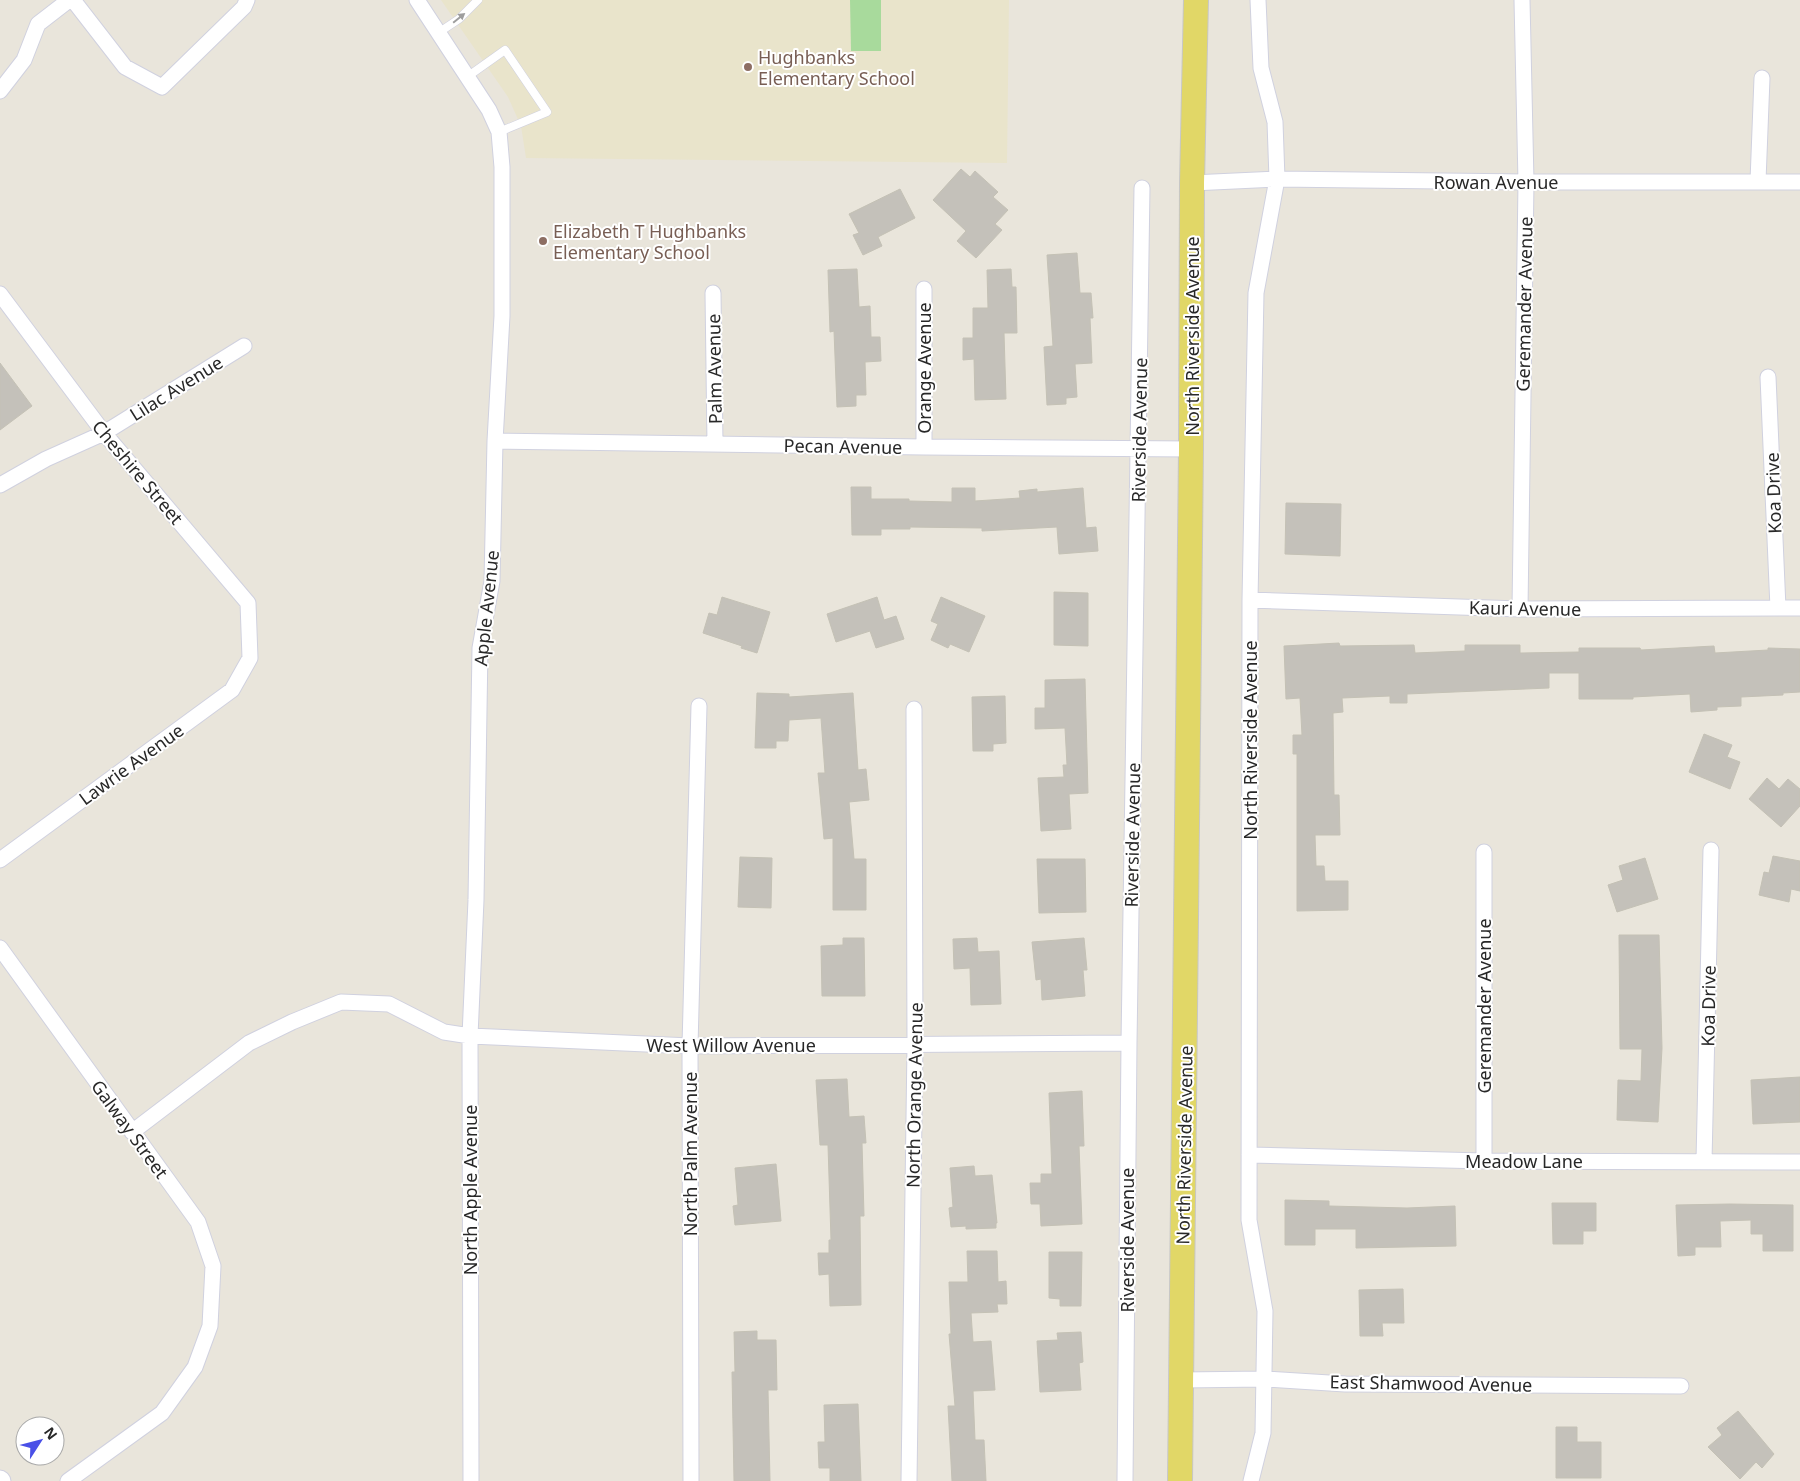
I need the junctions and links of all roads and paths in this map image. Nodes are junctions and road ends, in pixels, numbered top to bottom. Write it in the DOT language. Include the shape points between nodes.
graph roads {
  1 [pos="69,0"];
  2 [pos="73,0"];
  3 [pos="247,0"];
  4 [pos="417,0"];
  5 [pos="478,0"];
  6 [pos="1196,0"];
  7 [pos="1258,0"];
  8 [pos="1522,0"];
  9 [pos="438,33"];
  10 [pos="467,77"];
  11 [pos="1762,78"];
  12 [pos="0,91"];
  13 [pos="499,132"];
  14 [pos="1277,179"];
  15 [pos="1758,181"];
  16 [pos="1192,182"];
  17 [pos="1526,182"];
  18 [pos="1800,182"];
  19 [pos="1142,188"];
  20 [pos="924,289"];
  21 [pos="713,293"];
  22 [pos="0,294"];
  23 [pos="244,346"];
  24 [pos="1768,377"];
  25 [pos="104,433"];
  26 [pos="496,441"];
  27 [pos="714,444"];
  28 [pos="924,447"];
  29 [pos="1138,448"];
  30 [pos="1191,449"];
  31 [pos="0,485"];
  32 [pos="1250,600"];
  33 [pos="1778,608"];
  34 [pos="1800,608"];
  35 [pos="1520,609"];
  36 [pos="250,658"];
  37 [pos="699,706"];
  38 [pos="914,709"];
  39 [pos="1711,850"];
  40 [pos="1484,852"];
  41 [pos="0,860"];
  42 [pos="476,900"];
  43 [pos="0,948"];
  44 [pos="470,1036"];
  45 [pos="1129,1043"];
  46 [pos="916,1044"];
  47 [pos="690,1046"];
  48 [pos="132,1132"];
  49 [pos="1249,1155"];
  50 [pos="1484,1161"];
  51 [pos="1704,1162"];
  52 [pos="1800,1162"];
  53 [pos="1264,1379"];
  54 [pos="1181,1380"];
  55 [pos="1681,1386"];
  56 [pos="68,1481"];
  57 [pos="471,1481"];
  58 [pos="690,1481"];
  59 [pos="909,1481"];
  60 [pos="1125,1481"];
  61 [pos="1180,1481"];
  62 [pos="1251,1481"];
  1 -- 12 [label="street" via="38,24 24,60"];
  2 -- 3 [label="street" via="125,67 162,87 244,7"];
  4 -- 9 [label="street"];
  9 -- 5 [label="lane, one-way"];
  6 -- 16 [label="main road, North Riverside Avenue"];
  7 -- 14 [label="street, North Riverside Avenue" via="1261,68 1275,122"];
  8 -- 17 [label="street, Geremander Avenue"];
  9 -- 10 [label="street"];
  10 -- 13 [label="street"];
  10 -- 13 [label="lane" via="505,50 547,112"];
  11 -- 15 [label="street"];
  13 -- 26 [label="street, Apple Avenue" via="502,316"];
  14 -- 16 [label="street, Rowan Avenue"];
  14 -- 17 [label="street, Rowan Avenue"];
  14 -- 32 [label="street, North Riverside Avenue" via="1256,293"];
  15 -- 17 [label="street, Rowan Avenue"];
  15 -- 18 [label="street, Rowan Avenue"];
  16 -- 30 [label="main road, North Riverside Avenue"];
  17 -- 35 [label="street, Geremander Avenue"];
  19 -- 29 [label="street, Riverside Avenue"];
  20 -- 28 [label="street, Orange Avenue"];
  21 -- 27 [label="street, Palm Avenue"];
  22 -- 25 [label="street, Cheshire Street"];
  23 -- 25 [label="street, Lilac Avenue"];
  24 -- 33 [label="street, Koa Drive"];
  25 -- 31 [label="street, Lilac Avenue" via="46,459"];
  25 -- 36 [label="street, Cheshire Street" via="248,603"];
  26 -- 27 [label="street, Pecan Avenue"];
  26 -- 42 [label="street, Apple Avenue" via="492,581 480,648"];
  27 -- 28 [label="street, Pecan Avenue"];
  28 -- 29 [label="street, Pecan Avenue"];
  29 -- 30 [label="street, Pecan Avenue"];
  29 -- 45 [label="street, Riverside Avenue"];
  30 -- 54 [label="main road, North Riverside Avenue"];
  32 -- 35 [label="street, Kauri Avenue"];
  32 -- 49 [label="street, North Riverside Avenue"];
  33 -- 34 [label="street, Kauri Avenue"];
  33 -- 35 [label="street, Kauri Avenue"];
  36 -- 41 [label="street, Lawrie Avenue" via="232,690"];
  37 -- 47 [label="street, North Palm Avenue"];
  38 -- 46 [label="street, North Orange Avenue"];
  39 -- 51 [label="street, Koa Drive"];
  40 -- 50 [label="street, Geremander Avenue"];
  42 -- 44 [label="street, North Apple Avenue"];
  43 -- 48 [label="street, Galway Street"];
  44 -- 47 [label="street, West Willow Avenue"];
  44 -- 48 [label="street, West Willow Avenue" via="444,1032 389,1004 341,1002 249,1043"];
  44 -- 57 [label="street, North Apple Avenue"];
  45 -- 46 [label="street, West Willow Avenue"];
  45 -- 60 [label="street, Riverside Avenue"];
  46 -- 47 [label="street, West Willow Avenue"];
  46 -- 59 [label="street, North Orange Avenue"];
  47 -- 58 [label="street, North Palm Avenue"];
  48 -- 56 [label="street, Galway Street" via="198,1222 213,1266 210,1326 195,1367 162,1413"];
  49 -- 50 [label="street, Meadow Lane"];
  49 -- 53 [label="street, North Riverside Avenue" via="1249,1220 1265,1311"];
  50 -- 51 [label="street, Meadow Lane"];
  51 -- 52 [label="street, Meadow Lane"];
  53 -- 54 [label="street, East Shamwood Avenue"];
  53 -- 55 [label="street, East Shamwood Avenue" via="1345,1384"];
  53 -- 62 [label="street, North Riverside Avenue" via="1263,1433"];
  54 -- 61 [label="main road, North Riverside Avenue"];
}
